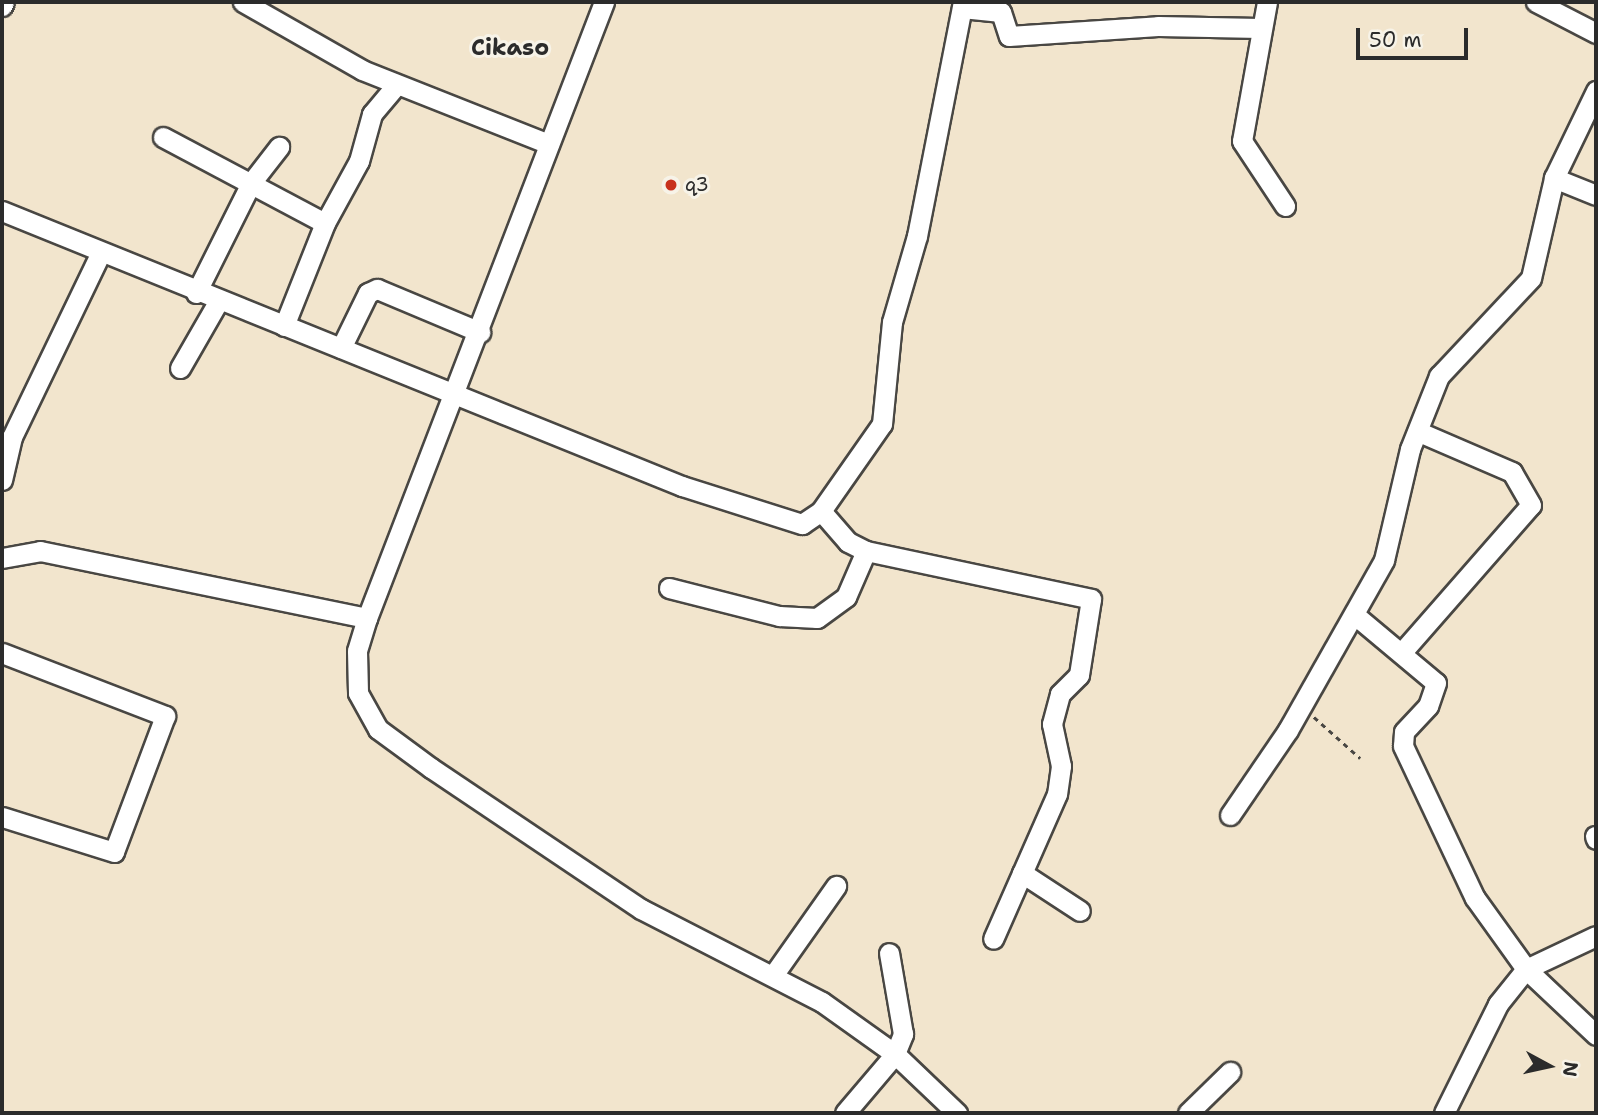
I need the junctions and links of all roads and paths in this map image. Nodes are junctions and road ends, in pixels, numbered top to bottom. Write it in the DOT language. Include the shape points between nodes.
graph roads {
  1 [pos="243,2"];
  2 [pos="604,2"];
  3 [pos="1267,2"];
  4 [pos="1536,2"];
  5 [pos="962,5"];
  6 [pos="1259,28"];
  7 [pos="1596,33"];
  8 [pos="396,85"];
  9 [pos="1596,91"];
  10 [pos="163,137"];
  11 [pos="549,144"];
  12 [pos="279,147"];
  13 [pos="1554,178"];
  14 [pos="251,183"];
  15 [pos="1596,195"];
  16 [pos="1285,206"];
  17 [pos="2,211"];
  18 [pos="325,223"];
  19 [pos="101,252"];
  20 [pos="196,293"];
  21 [pos="218,302"];
  22 [pos="284,326"];
  23 [pos="480,332"];
  24 [pos="341,348"];
  25 [pos="180,368"];
  26 [pos="456,393"];
  27 [pos="1417,431"];
  28 [pos="2,480"];
  29 [pos="821,511"];
  30 [pos="866,551"];
  31 [pos="2,558"];
  32 [pos="669,588"];
  33 [pos="1356,616"];
  34 [pos="367,618"];
  35 [pos="1402,651"];
  36 [pos="2,653"];
  37 [pos="1299,704"];
  38 [pos="1360,758"];
  39 [pos="1230,815"];
  40 [pos="2,817"];
  41 [pos="1022,873"];
  42 [pos="836,886"];
  43 [pos="1080,911"];
  44 [pos="1596,936"];
  45 [pos="993,939"];
  46 [pos="889,953"];
  47 [pos="1526,969"];
  48 [pos="774,974"];
  49 [pos="1596,1035"];
  50 [pos="895,1054"];
  51 [pos="1230,1072"];
  52 [pos="845,1113"];
  53 [pos="957,1113"];
  54 [pos="1188,1113"];
  55 [pos="1444,1113"];
  1 -- 8 [label="street"];
  2 -- 11 [label="street"];
  3 -- 6 [label="street"];
  4 -- 7 [label="street"];
  5 -- 6 [label="street" via="1001,12 1009,36 1158,26"];
  5 -- 29 [label="street" via="917,236 892,322 882,424"];
  6 -- 16 [label="street" via="1242,141"];
  8 -- 11 [label="street"];
  8 -- 18 [label="street" via="372,114 346,191"];
  9 -- 13 [label="street"];
  10 -- 14 [label="street"];
  11 -- 23 [label="street"];
  12 -- 14 [label="street"];
  13 -- 15 [label="street"];
  13 -- 27 [label="street" via="1531,278 1439,376"];
  14 -- 18 [label="street"];
  14 -- 20 [label="street"];
  17 -- 19 [label="street"];
  18 -- 22 [label="street"];
  19 -- 20 [label="street"];
  19 -- 28 [label="street" via="12,437"];
  20 -- 21 [label="street"];
  21 -- 22 [label="street"];
  21 -- 25 [label="street"];
  22 -- 24 [label="street"];
  23 -- 24 [label="street" via="377,289 369,293"];
  23 -- 26 [label="street"];
  24 -- 26 [label="street"];
  26 -- 29 [label="street" via="682,486 794,522"];
  26 -- 34 [label="street"];
  27 -- 33 [label="street" via="1384,560"];
  27 -- 35 [label="street" via="1513,472 1531,505"];
  29 -- 30 [label="street" via="848,542"];
  30 -- 32 [label="street" via="846,597 817,618 779,616"];
  30 -- 41 [label="street" via="1091,599 1079,675 1060,694 1052,724 1061,766 1057,794"];
  31 -- 34 [label="street" via="40,551"];
  33 -- 35 [label="street"];
  33 -- 37 [label="street"];
  34 -- 48 [label="street" via="355,675 377,729 641,909"];
  35 -- 47 [label="street" via="1437,689 1404,732 1404,751 1475,898"];
  36 -- 40 [label="street" via="165,716 114,852"];
  37 -- 38 [label="path"];
  37 -- 39 [label="street"];
  41 -- 43 [label="street"];
  41 -- 45 [label="street"];
  42 -- 48 [label="street"];
  44 -- 47 [label="street"];
  46 -- 50 [label="street" via="903,1021"];
  47 -- 49 [label="street"];
  47 -- 55 [label="street" via="1498,1004"];
  48 -- 50 [label="street"];
  50 -- 52 [label="street"];
  50 -- 53 [label="street"];
  51 -- 54 [label="street"];
}
